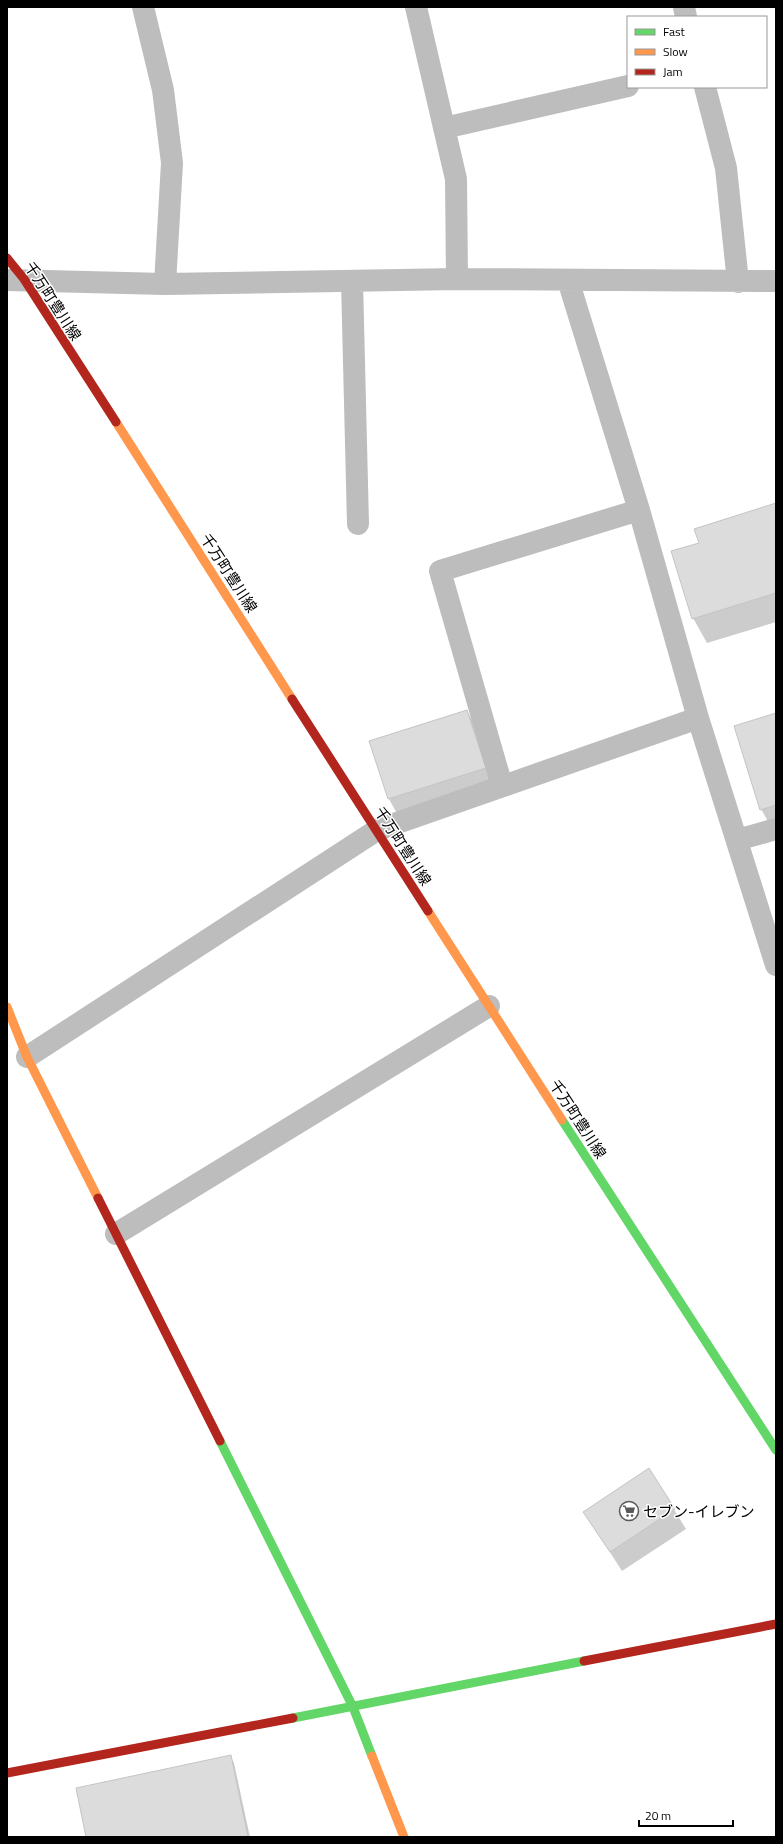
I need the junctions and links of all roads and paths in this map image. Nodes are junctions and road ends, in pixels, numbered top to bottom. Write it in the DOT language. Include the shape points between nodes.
graph roads {
  1 [pos="143,7"];
  2 [pos="416,7"];
  3 [pos="627,86"];
  4 [pos="704,88"];
  5 [pos="444,128"];
  6 [pos="7,258"];
  7 [pos="15,279"];
  8 [pos="457,279"];
  9 [pos="568,280"];
  10 [pos="352,281"];
  11 [pos="776,281"];
  12 [pos="738,282"];
  13 [pos="165,284"];
  14 [pos="639,510"];
  15 [pos="358,524"];
  16 [pos="698,718"];
  17 [pos="502,786"];
  18 [pos="776,829"];
  19 [pos="377,830"];
  20 [pos="737,840"];
  21 [pos="776,965"];
  22 [pos="488,1006"];
  23 [pos="7,1007"];
  24 [pos="27,1057"];
  25 [pos="116,1234"];
  26 [pos="776,1450"];
  27 [pos="776,1624"];
  28 [pos="353,1707"];
  29 [pos="7,1773"];
  30 [pos="404,1837"];
  1 -- 13 [label="street" via="163,90 172,163"];
  2 -- 5 [label="street"];
  3 -- 5 [label="street"];
  4 -- 12 [label="street" via="726,168"];
  5 -- 8 [label="street" via="456,179"];
  6 -- 7 [label="street, 千万町豊川線"];
  7 -- 13 [label="street"];
  7 -- 19 [label="street, 千万町豊川線"];
  8 -- 9 [label="street"];
  8 -- 10 [label="street"];
  9 -- 12 [label="street"];
  9 -- 14 [label="street"];
  10 -- 13 [label="street"];
  10 -- 15 [label="street"];
  11 -- 12 [label="street"];
  14 -- 16 [label="street"];
  14 -- 17 [label="street" via="440,571"];
  16 -- 17 [label="street"];
  16 -- 20 [label="street"];
  17 -- 19 [label="street"];
  18 -- 20 [label="street"];
  19 -- 22 [label="street, 千万町豊川線"];
  19 -- 24 [label="street"];
  20 -- 21 [label="street"];
  22 -- 25 [label="street"];
  22 -- 26 [label="street, 千万町豊川線"];
  23 -- 24 [label="street"];
  24 -- 25 [label="street"];
  25 -- 28 [label="street"];
  27 -- 28 [label="street"];
  28 -- 29 [label="street"];
  28 -- 30 [label="street"];
}
